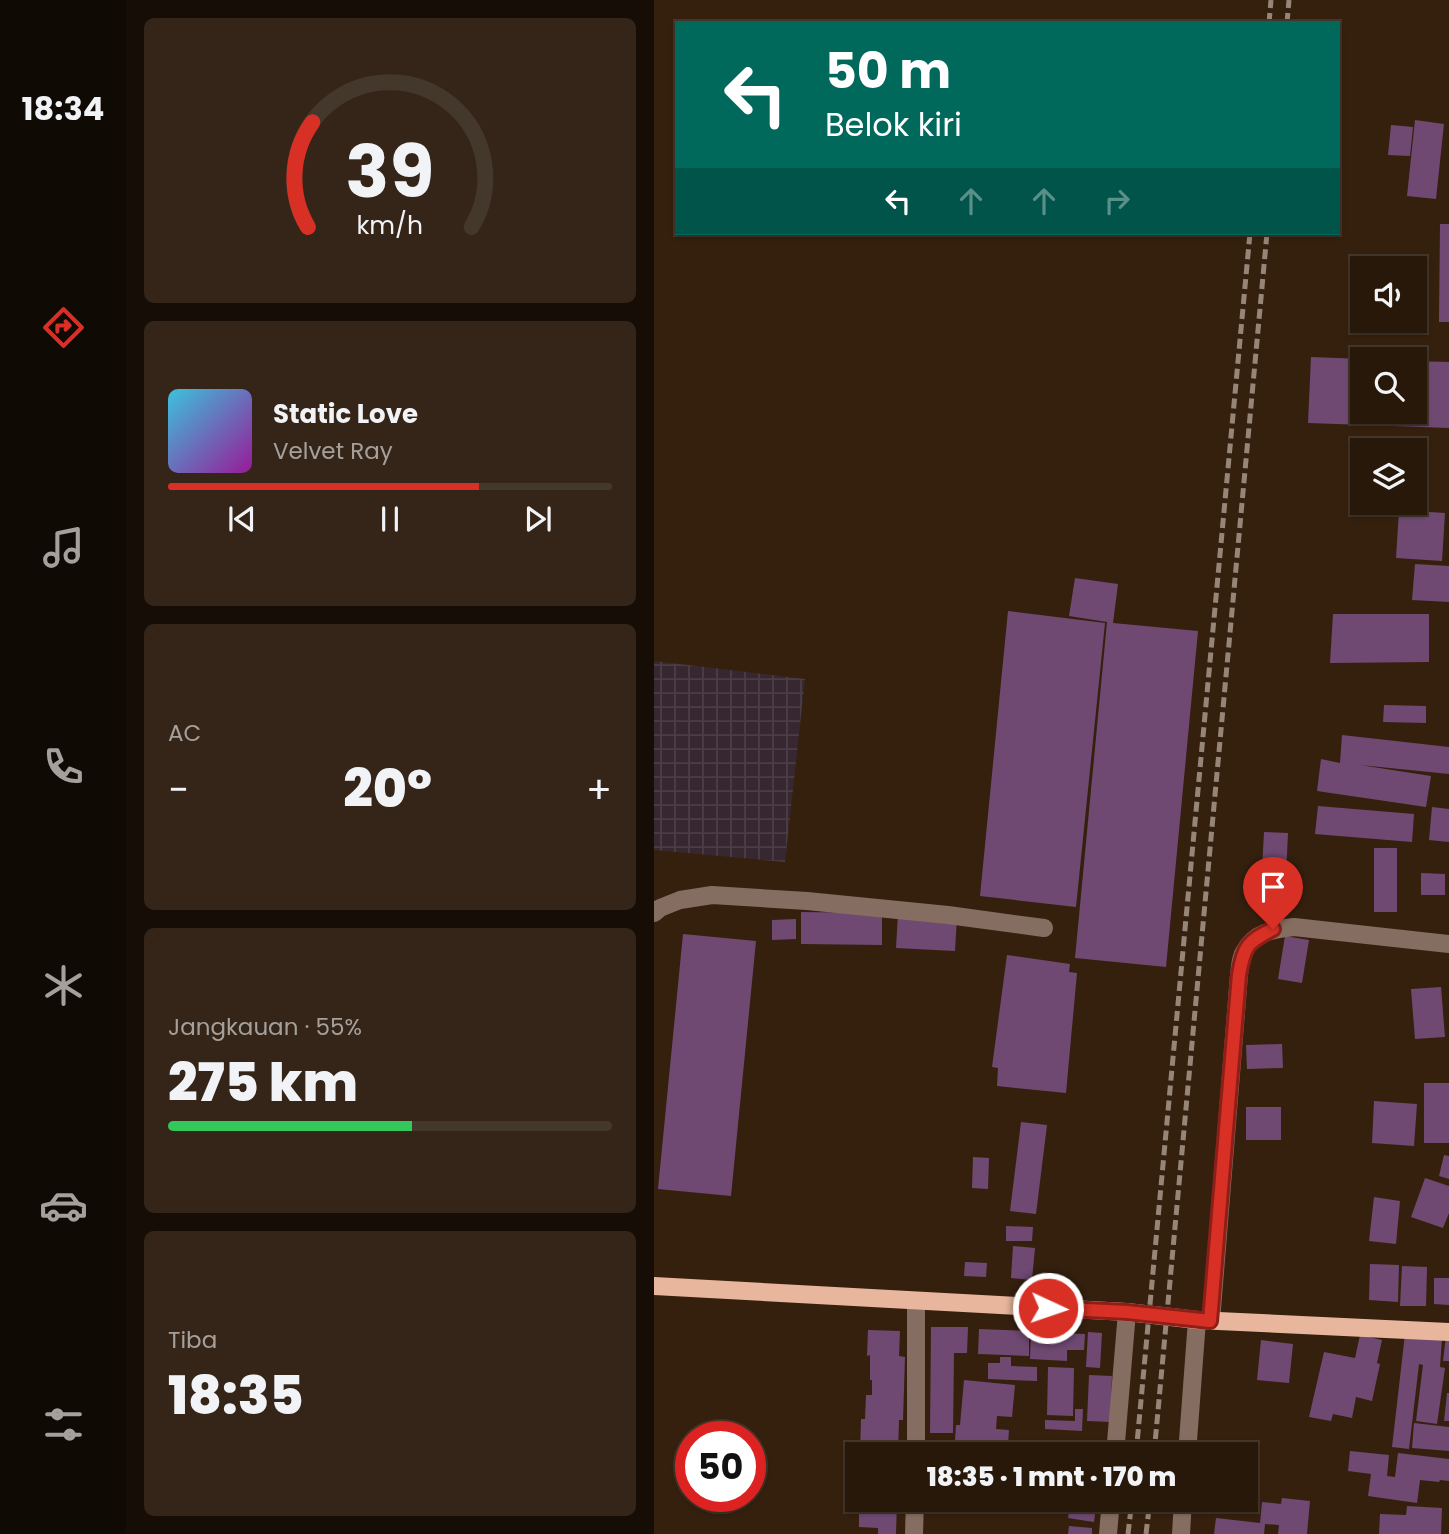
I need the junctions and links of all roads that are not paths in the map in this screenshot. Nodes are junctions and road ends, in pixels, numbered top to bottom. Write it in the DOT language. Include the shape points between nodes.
graph roads {
  1 [pos="654,914"];
  2 [pos="1044,928"];
  3 [pos="1448,944"];
  4 [pos="654,1286"];
  5 [pos="916,1301"];
  6 [pos="1127,1312"];
  7 [pos="1204,1321"];
  8 [pos="1448,1332"];
  9 [pos="916,1442"];
  10 [pos="1116,1442"];
  11 [pos="1189,1442"];
  12 [pos="915,1512"];
  13 [pos="1110,1512"];
  14 [pos="1182,1512"];
  15 [pos="914,1534"];
  16 [pos="1108,1534"];
  17 [pos="1181,1534"];
  1 -- 2 [label="street" via="680,900 712,895"];
  3 -- 7 [label="street" via="1294,927 1273,929 1254,938 1243,953"];
  4 -- 5 [label="main road"];
  5 -- 6 [label="main road"];
  5 -- 9 [label="street"];
  6 -- 7 [label="main road"];
  6 -- 10 [label="street"];
  7 -- 8 [label="main road"];
  7 -- 11 [label="street"];
  12 -- 15 [label="street"];
  13 -- 16 [label="street"];
  14 -- 17 [label="street"];
}
